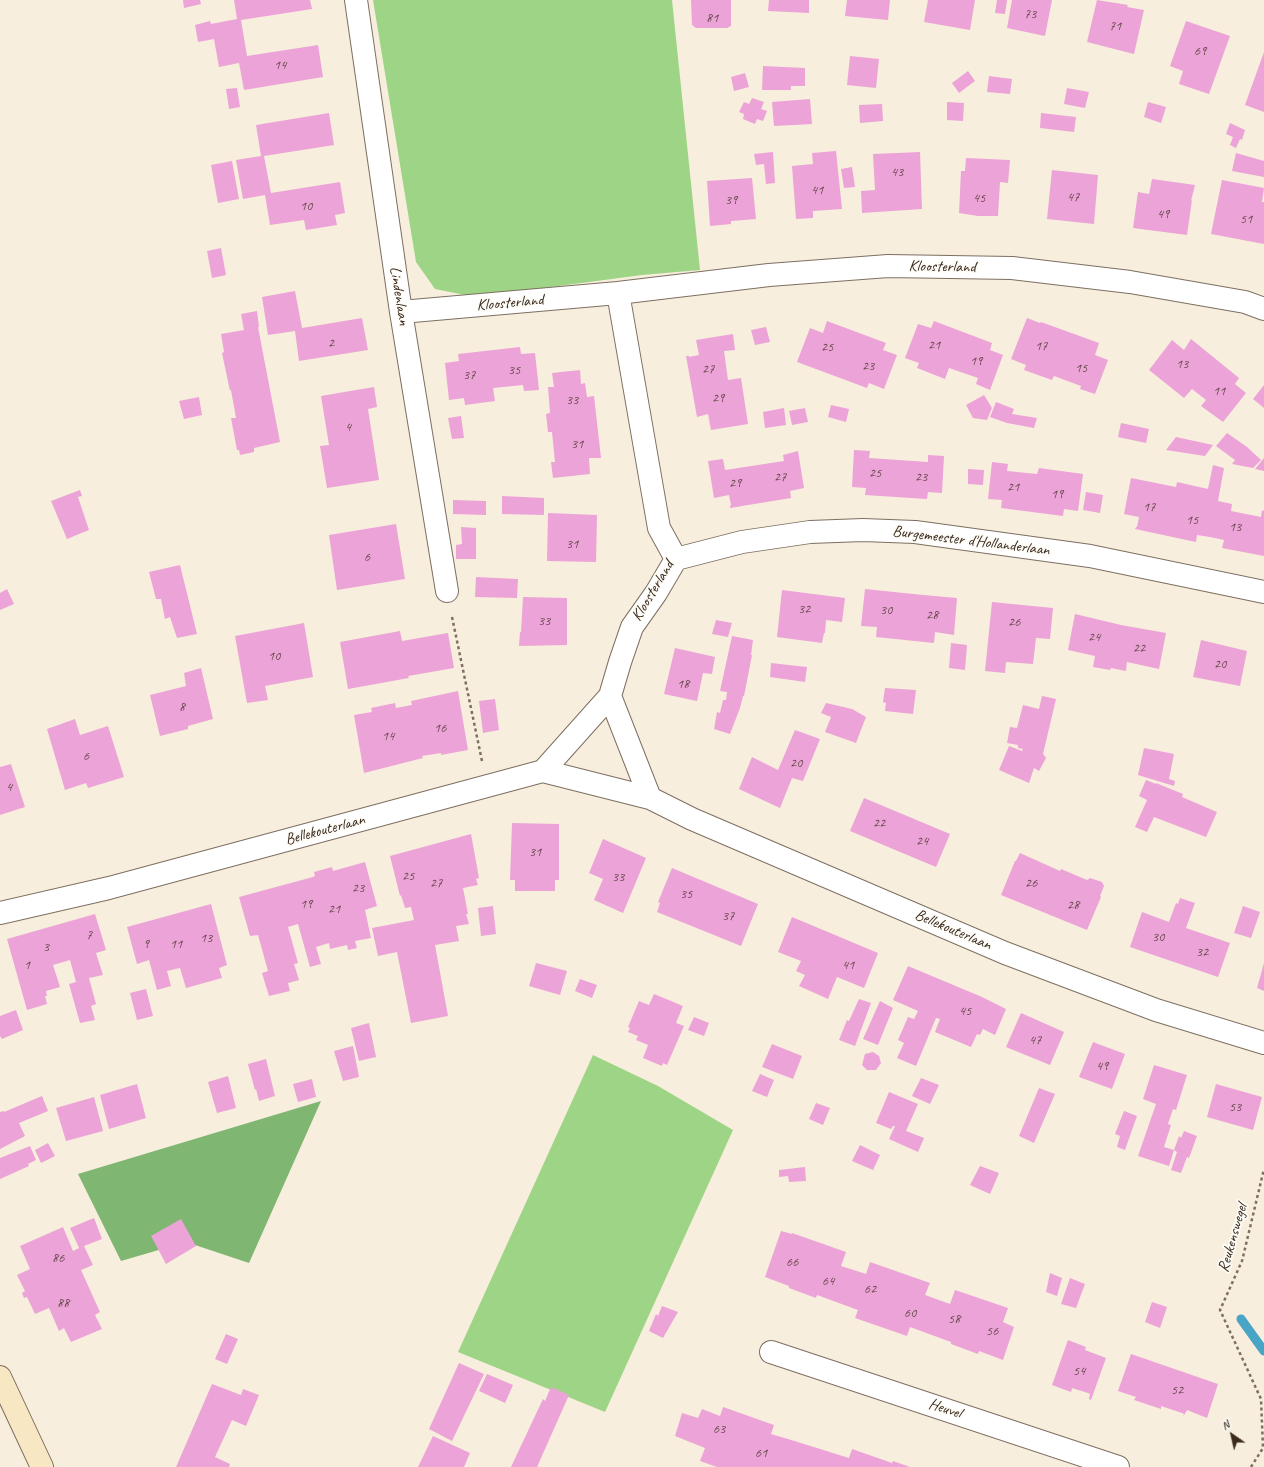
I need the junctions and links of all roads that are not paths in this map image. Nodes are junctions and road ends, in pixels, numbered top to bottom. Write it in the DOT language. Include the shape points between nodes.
graph roads {
  1 [pos="356,0"];
  2 [pos="618,293"];
  3 [pos="1264,309"];
  4 [pos="401,312"];
  5 [pos="676,559"];
  6 [pos="447,591"];
  7 [pos="1264,592"];
  8 [pos="610,696"];
  9 [pos="543,771"];
  10 [pos="650,798"];
  11 [pos="0,913"];
  12 [pos="1264,1043"];
  13 [pos="771,1352"];
  14 [pos="0,1377"];
  15 [pos="42,1467"];
  16 [pos="1118,1467"];
  1 -- 4 [label="street, Lindenlaan"];
  2 -- 3 [label="street, Kloosterland" via="769,275 888,266 1012,268 1130,282 1245,302"];
  2 -- 4 [label="street, Kloosterland"];
  2 -- 5 [label="street, Kloosterland" via="659,528"];
  4 -- 6 [label="street, Lindenlaan"];
  5 -- 7 [label="street, Burgemeester d'Hollanderlaan" via="742,542 810,532 915,532 1090,556"];
  5 -- 8 [label="street, Kloosterland" via="632,627"];
  8 -- 9 [label="street, Kloosterland"];
  8 -- 10 [label="street"];
  9 -- 10 [label="street, Bellekouterlaan"];
  9 -- 11 [label="street, Bellekouterlaan" via="109,888"];
  10 -- 12 [label="street, Bellekouterlaan" via="692,819 1005,953 1156,1010"];
  13 -- 16 [label="street, Heuvel"];
  14 -- 15 [label="street"];
}
